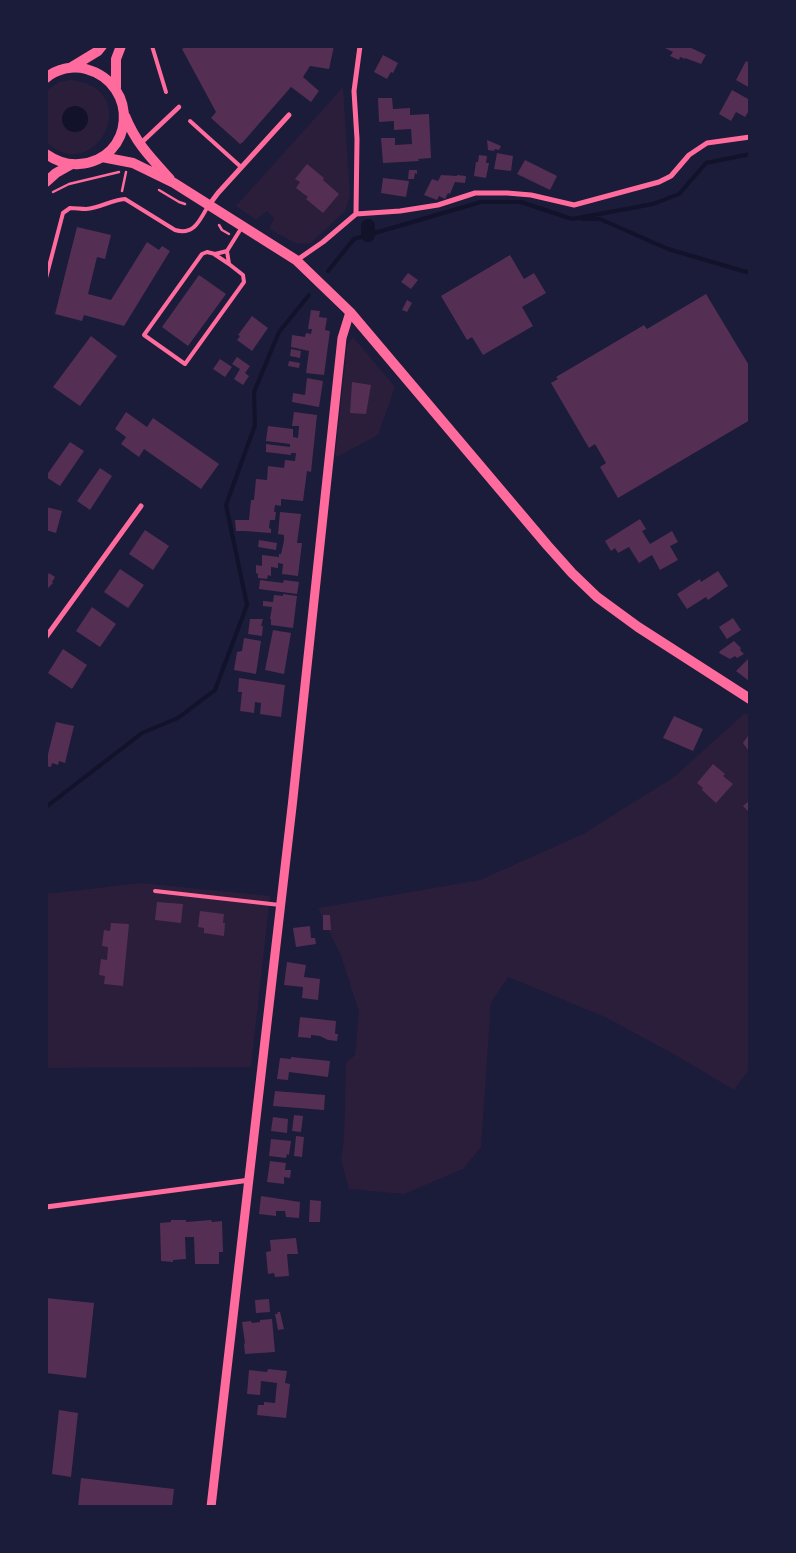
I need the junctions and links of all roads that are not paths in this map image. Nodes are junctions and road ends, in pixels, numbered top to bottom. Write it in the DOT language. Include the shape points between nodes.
graph roads {
  1 [pos="102,46"];
  2 [pos="120,46"];
  3 [pos="152,46"];
  4 [pos="360,46"];
  5 [pos="69,68"];
  6 [pos="47,76"];
  7 [pos="116,88"];
  8 [pos="166,92"];
  9 [pos="179,107"];
  10 [pos="289,115"];
  11 [pos="125,116"];
  12 [pos="190,120"];
  13 [pos="750,137"];
  14 [pos="142,142"];
  15 [pos="46,154"];
  16 [pos="102,157"];
  17 [pos="72,164"];
  18 [pos="241,167"];
  19 [pos="46,182"];
  20 [pos="174,183"];
  21 [pos="206,210"];
  22 [pos="356,214"];
  23 [pos="242,227"];
  24 [pos="227,251"];
  25 [pos="211,253"];
  26 [pos="296,260"];
  27 [pos="231,266"];
  28 [pos="46,278"];
  29 [pos="350,312"];
  30 [pos="141,506"];
  31 [pos="46,637"];
  32 [pos="748,696"];
  33 [pos="155,891"];
  34 [pos="280,905"];
  35 [pos="250,1180"];
  36 [pos="46,1207"];
  37 [pos="211,1507"];
  1 -- 5 [label="main road"];
  2 -- 7 [label="main road" via="116,59"];
  3 -- 8 [label="lane"];
  4 -- 22 [label="street" via="354,91"];
  5 -- 6 [label="main road"];
  5 -- 7 [label="main road" via="95,72"];
  7 -- 11 [label="main road"];
  9 -- 14 [label="street"];
  10 -- 18 [label="street"];
  11 -- 16 [label="main road" via="118,140"];
  11 -- 20 [label="main road" via="141,147"];
  12 -- 18 [label="lane"];
  13 -- 22 [label="street" via="707,143 689,156 671,176 574,205 531,195 475,193 438,205 400,212"];
  15 -- 17 [label="main road"];
  16 -- 17 [label="main road" via="88,163"];
  16 -- 20 [label="main road" via="133,163"];
  17 -- 19 [label="main road"];
  18 -- 21 [label="street"];
  20 -- 21 [label="main road"];
  21 -- 23 [label="main road"];
  21 -- 28 [label="lane" via="192,230 183,233 125,199 86,209 70,208 63,213"];
  22 -- 26 [label="street"];
  23 -- 24 [label="lane"];
  23 -- 26 [label="main road"];
  24 -- 25 [label="lane"];
  24 -- 27 [label="lane"];
  25 -- 27 [label="lane"];
  25 -- 27 [label="lane" via="202,254 144,335 185,364 244,282 243,275"];
  26 -- 29 [label="main road"];
  29 -- 32 [label="main road" via="547,545 596,597"];
  29 -- 34 [label="street" via="342,338"];
  30 -- 31 [label="street"];
  33 -- 34 [label="lane"];
  34 -- 35 [label="street"];
  35 -- 36 [label="street"];
  35 -- 37 [label="street"];
}
